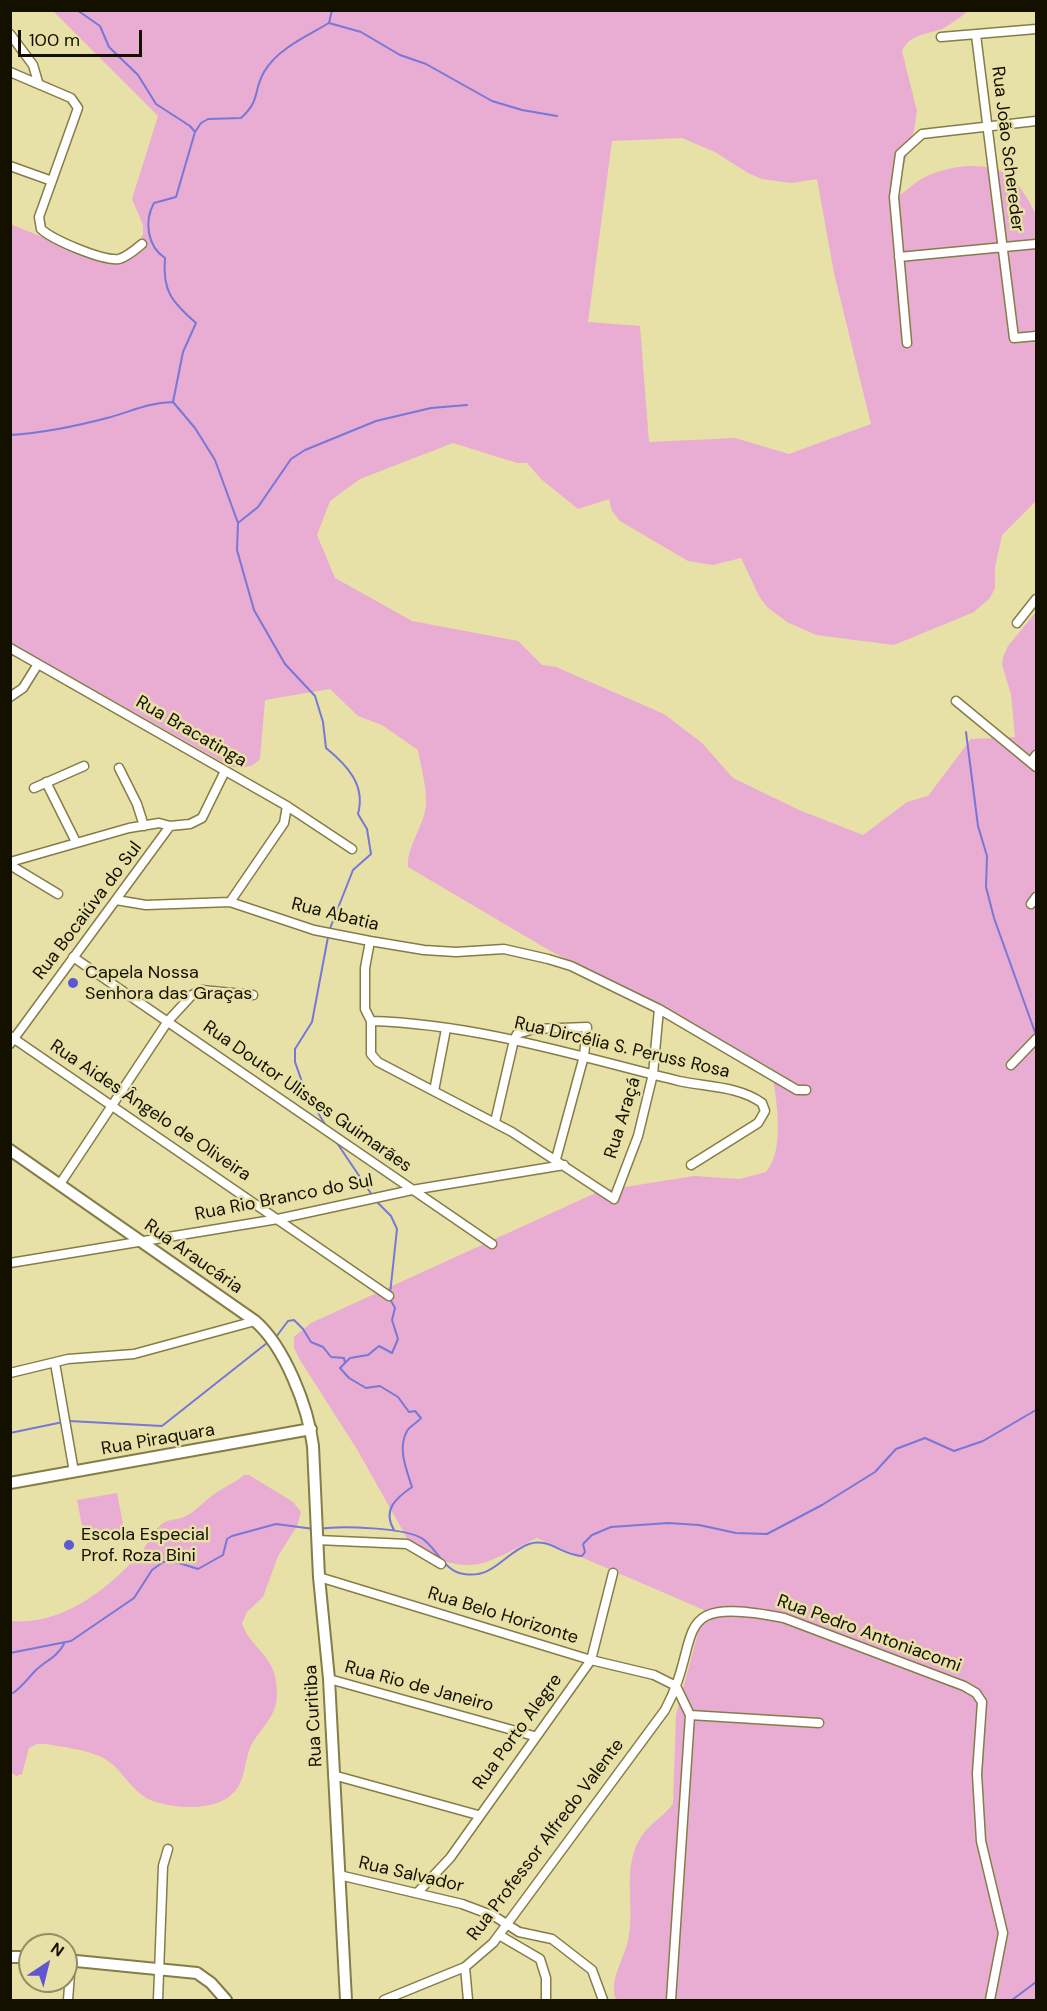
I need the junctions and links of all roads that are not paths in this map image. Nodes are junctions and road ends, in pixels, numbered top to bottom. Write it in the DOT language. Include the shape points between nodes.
graph roads {
  1 [pos="1036,29"];
  2 [pos="10,34"];
  3 [pos="976,35"];
  4 [pos="941,36"];
  5 [pos="10,72"];
  6 [pos="38,82"];
  7 [pos="1036,122"];
  8 [pos="987,126"];
  9 [pos="10,166"];
  10 [pos="52,181"];
  11 [pos="1036,243"];
  12 [pos="142,244"];
  13 [pos="1003,246"];
  14 [pos="899,257"];
  15 [pos="1036,336"];
  16 [pos="907,343"];
  17 [pos="1036,599"];
  18 [pos="1017,623"];
  19 [pos="10,648"];
  20 [pos="38,664"];
  21 [pos="10,697"];
  22 [pos="956,701"];
  23 [pos="1035,761"];
  24 [pos="84,766"];
  25 [pos="118,768"];
  26 [pos="225,771"];
  27 [pos="46,782"];
  28 [pos="34,788"];
  29 [pos="287,806"];
  30 [pos="144,825"];
  31 [pos="170,826"];
  32 [pos="76,842"];
  33 [pos="352,849"];
  34 [pos="10,864"];
  35 [pos="58,894"];
  36 [pos="116,900"];
  37 [pos="230,902"];
  38 [pos="370,941"];
  39 [pos="73,957"];
  40 [pos="253,995"];
  41 [pos="659,1009"];
  42 [pos="168,1021"];
  43 [pos="370,1021"];
  44 [pos="446,1029"];
  45 [pos="1036,1039"];
  46 [pos="12,1040"];
  47 [pos="514,1040"];
  48 [pos="584,1056"];
  49 [pos="1011,1065"];
  50 [pos="653,1074"];
  51 [pos="806,1090"];
  52 [pos="434,1091"];
  53 [pos="113,1105"];
  54 [pos="495,1122"];
  55 [pos="10,1150"];
  56 [pos="560,1162"];
  57 [pos="691,1165"];
  58 [pos="60,1184"];
  59 [pos="412,1190"];
  60 [pos="278,1219"];
  61 [pos="143,1241"];
  62 [pos="492,1245"];
  63 [pos="10,1263"];
  64 [pos="389,1296"];
  65 [pos="255,1321"];
  66 [pos="55,1363"];
  67 [pos="10,1372"];
  68 [pos="311,1429"];
  69 [pos="74,1472"];
  70 [pos="10,1483"];
  71 [pos="317,1540"];
  72 [pos="441,1564"];
  73 [pos="613,1573"];
  74 [pos="319,1577"];
  75 [pos="591,1660"];
  76 [pos="329,1679"];
  77 [pos="676,1686"];
  78 [pos="690,1715"];
  79 [pos="819,1723"];
  80 [pos="534,1736"];
  81 [pos="333,1775"];
  82 [pos="478,1815"];
  83 [pos="168,1849"];
  84 [pos="339,1875"];
  85 [pos="417,1893"];
  86 [pos="506,1924"];
  87 [pos="499,1935"];
  88 [pos="78,1961"];
  89 [pos="465,1967"];
  90 [pos="159,1969"];
  91 [pos="159,2001"];
  92 [pos="226,2001"];
  93 [pos="346,2001"];
  94 [pos="384,2001"];
  95 [pos="468,2001"];
  96 [pos="546,2001"];
  97 [pos="603,2001"];
  98 [pos="671,2001"];
  99 [pos="990,2001"];
  1 -- 3 [label="street"];
  2 -- 6 [label="street" via="33,64"];
  3 -- 4 [label="street"];
  3 -- 8 [label="street, Rua João Schereder"];
  5 -- 6 [label="street"];
  6 -- 10 [label="street" via="71,99 78,108"];
  7 -- 8 [label="street"];
  8 -- 13 [label="street, Rua João Schereder"];
  8 -- 14 [label="street" via="922,134 900,154 894,197"];
  9 -- 10 [label="street"];
  10 -- 12 [label="street" via="39,217 41,229 49,237 110,259 122,258"];
  11 -- 13 [label="street"];
  13 -- 14 [label="street"];
  13 -- 15 [label="street, Rua João Schereder" via="1014,338"];
  14 -- 16 [label="street"];
  17 -- 18 [label="street"];
  19 -- 20 [label="street, Rua Bracatinga"];
  20 -- 21 [label="street" via="23,688"];
  20 -- 26 [label="street, Rua Bracatinga"];
  22 -- 23 [label="street"];
  24 -- 27 [label="street"];
  25 -- 30 [label="street"];
  26 -- 29 [label="street, Rua Bracatinga"];
  26 -- 31 [label="street" via="202,818"];
  27 -- 28 [label="street"];
  27 -- 32 [label="street"];
  29 -- 33 [label="street, Rua Bracatinga"];
  29 -- 37 [label="street" via="284,823"];
  30 -- 31 [label="street"];
  30 -- 32 [label="street"];
  31 -- 36 [label="street, Rua Bocaiúva do Sul"];
  32 -- 34 [label="street"];
  34 -- 35 [label="street"];
  36 -- 37 [label="street, Rua Abatia" via="146,905"];
  36 -- 39 [label="street, Rua Bocaiúva do Sul"];
  37 -- 38 [label="street, Rua Abatia" via="314,930"];
  38 -- 41 [label="street, Rua Abatia" via="456,952 504,949 548,959 571,966"];
  38 -- 43 [label="street" via="364,1009"];
  39 -- 42 [label="street, Rua Doutor Ulisses Guimarães"];
  39 -- 46 [label="street, Rua Bocaiúva do Sul"];
  40 -- 42 [label="street" via="202,990"];
  41 -- 50 [label="street, Rua Araçá"];
  41 -- 51 [label="street" via="797,1090"];
  42 -- 53 [label="street"];
  42 -- 59 [label="street, Rua Doutor Ulisses Guimarães"];
  43 -- 44 [label="street, Rua Dircélia S. Peruss Rosa"];
  43 -- 52 [label="street" via="371,1054 378,1062"];
  44 -- 47 [label="street, Rua Dircélia S. Peruss Rosa"];
  44 -- 52 [label="street"];
  45 -- 49 [label="street"];
  46 -- 53 [label="street, Rua Aides Ângelo de Oliveira"];
  47 -- 48 [label="street, Rua Dircélia S. Peruss Rosa"];
  47 -- 48 [label="street" via="518,1034 534,1029 589,1029"];
  47 -- 54 [label="street"];
  48 -- 50 [label="street, Rua Dircélia S. Peruss Rosa"];
  48 -- 56 [label="street"];
  50 -- 56 [label="street, Rua Araçá" via="638,1136 614,1199"];
  50 -- 57 [label="street, Rua Dircélia S. Peruss Rosa" via="743,1093 762,1103 765,1111 758,1123"];
  52 -- 54 [label="street"];
  53 -- 58 [label="street"];
  53 -- 60 [label="street, Rua Aides Ângelo de Oliveira"];
  54 -- 56 [label="street"];
  55 -- 58 [label="street, Rua Araucária"];
  56 -- 59 [label="street, Rua Rio Branco do Sul"];
  58 -- 61 [label="street, Rua Araucária"];
  59 -- 60 [label="street, Rua Rio Branco do Sul"];
  59 -- 62 [label="street, Rua Doutor Ulisses Guimarães"];
  60 -- 61 [label="street, Rua Rio Branco do Sul"];
  60 -- 64 [label="street, Rua Aides Ângelo de Oliveira"];
  61 -- 63 [label="street, Rua Rio Branco do Sul"];
  61 -- 65 [label="street, Rua Araucária"];
  65 -- 66 [label="street" via="134,1354"];
  65 -- 68 [label="street, Rua Araucária" via="269,1333 288,1369"];
  66 -- 67 [label="street"];
  66 -- 69 [label="street"];
  68 -- 69 [label="street, Rua Piraquara"];
  68 -- 71 [label="street, Rua Curitiba"];
  69 -- 70 [label="street, Rua Piraquara"];
  71 -- 72 [label="street" via="407,1544"];
  71 -- 74 [label="street, Rua Curitiba"];
  73 -- 75 [label="street, Rua Porto Alegre"];
  74 -- 75 [label="street, Rua Belo Horizonte"];
  74 -- 76 [label="street, Rua Curitiba"];
  75 -- 77 [label="street, Rua Belo Horizonte" via="654,1675"];
  75 -- 80 [label="street, Rua Porto Alegre"];
  76 -- 80 [label="street, Rua Rio de Janeiro"];
  76 -- 81 [label="street, Rua Curitiba"];
  77 -- 78 [label="street"];
  77 -- 86 [label="street, Rua Professor Alfredo Valente" via="665,1710"];
  77 -- 99 [label="street, Rua Pedro Antoniacomi" via="689,1633 697,1621 719,1612 759,1613 807,1626 976,1694 982,1702 977,1774 981,1841 1003,1933"];
  78 -- 79 [label="street"];
  78 -- 98 [label="street"];
  80 -- 82 [label="street, Rua Porto Alegre"];
  81 -- 82 [label="street"];
  81 -- 84 [label="street, Rua Curitiba"];
  82 -- 85 [label="street, Rua Porto Alegre" via="450,1858"];
  83 -- 90 [label="street" via="163,1866"];
  84 -- 85 [label="street, Rua Salvador"];
  84 -- 93 [label="street, Rua Curitiba"];
  85 -- 86 [label="street, Rua Salvador" via="480,1910"];
  86 -- 87 [label="street, Rua Professor Alfredo Valente"];
  86 -- 97 [label="street, Rua Salvador" via="519,1932 561,1943 596,1976"];
  87 -- 89 [label="street, Rua Professor Alfredo Valente"];
  87 -- 96 [label="street" via="540,1959 546,1978"];
  88 -- 90 [label="street"];
  89 -- 94 [label="street, Rua Professor Alfredo Valente"];
  89 -- 95 [label="street"];
  90 -- 91 [label="street"];
  90 -- 92 [label="street" via="197,1973"];
}
